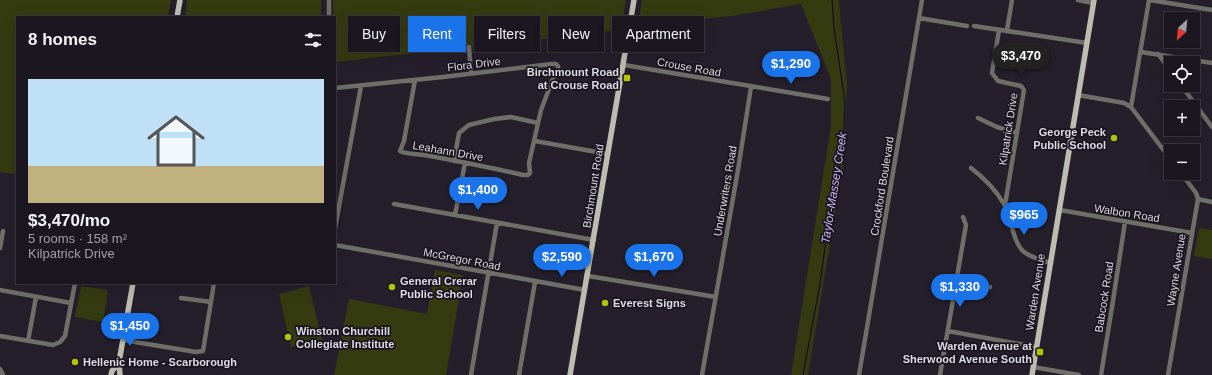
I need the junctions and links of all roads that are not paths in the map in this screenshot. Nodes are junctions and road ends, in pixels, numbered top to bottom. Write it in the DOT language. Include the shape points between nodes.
graph roads {
  1 [pos="180,0"];
  2 [pos="329,0"];
  3 [pos="634,0"];
  4 [pos="922,0"];
  5 [pos="1012,0"];
  6 [pos="1078,0"];
  7 [pos="1150,0"];
  8 [pos="1094,1"];
  9 [pos="1212,10"];
  10 [pos="177,16"];
  11 [pos="329,16"];
  12 [pos="919,18"];
  13 [pos="966,26"];
  14 [pos="974,26"];
  15 [pos="999,30"];
  16 [pos="1008,30"];
  17 [pos="1087,43"];
  18 [pos="469,47"];
  19 [pos="1141,52"];
  20 [pos="1158,54"];
  21 [pos="1164,62"];
  22 [pos="1212,63"];
  23 [pos="624,65"];
  24 [pos="471,73"];
  25 [pos="415,80"];
  26 [pos="361,86"];
  27 [pos="751,87"];
  28 [pos="336,88"];
  29 [pos="1186,92"];
  30 [pos="1078,95"];
  31 [pos="828,99"];
  32 [pos="1131,107"];
  33 [pos="978,118"];
  34 [pos="538,123"];
  35 [pos="1212,127"];
  36 [pos="1017,132"];
  37 [pos="535,140"];
  38 [pos="1164,151"];
  39 [pos="608,154"];
  40 [pos="454,161"];
  41 [pos="465,163"];
  42 [pos="971,168"];
  43 [pos="1186,180"];
  44 [pos="1198,199"];
  45 [pos="1212,202"];
  46 [pos="394,204"];
  47 [pos="1005,205"];
  48 [pos="1060,210"];
  49 [pos="455,215"];
  50 [pos="963,217"];
  51 [pos="1124,222"];
  52 [pos="336,223"];
  53 [pos="497,223"];
  54 [pos="3,232"];
  55 [pos="1192,233"];
  56 [pos="594,240"];
  57 [pos="336,244"];
  58 [pos="0,246"];
  59 [pos="1050,263"];
  60 [pos="488,273"];
  61 [pos="588,276"];
  62 [pos="956,281"];
  63 [pos="536,282"];
  64 [pos="75,284"];
  65 [pos="133,284"];
  66 [pos="214,284"];
  67 [pos="990,287"];
  68 [pos="0,290"];
  69 [pos="585,290"];
  70 [pos="36,297"];
  71 [pos="716,297"];
  72 [pos="181,298"];
  73 [pos="211,302"];
  74 [pos="71,303"];
  75 [pos="948,331"];
  76 [pos="0,336"];
  77 [pos="123,340"];
  78 [pos="28,341"];
  79 [pos="1036,347"];
  80 [pos="119,362"];
  81 [pos="1033,367"];
  82 [pos="0,369"];
  83 [pos="3,375"];
  84 [pos="111,375"];
  85 [pos="120,375"];
  86 [pos="471,375"];
  87 [pos="519,375"];
  88 [pos="570,375"];
  89 [pos="702,375"];
  90 [pos="859,375"];
  91 [pos="940,375"];
  92 [pos="1032,375"];
  93 [pos="1079,375"];
  94 [pos="1101,375"];
  95 [pos="1168,375"];
  1 -- 10 [label="main road"];
  2 -- 11 [label="street"];
  3 -- 23 [label="main road, Birchmount Road"];
  4 -- 12 [label="street, Crockford Boulevard"];
  5 -- 16 [label="street"];
  6 -- 8 [label="street"];
  7 -- 9 [label="street"];
  7 -- 19 [label="street"];
  8 -- 17 [label="main road, Warden Avenue"];
  12 -- 13 [label="street"];
  12 -- 90 [label="street, Crockford Boulevard"];
  14 -- 15 [label="street"];
  15 -- 16 [label="street"];
  15 -- 36 [label="street, Kilpatrick Drive" via="992,73 998,81 1021,86 1024,90"];
  16 -- 17 [label="street"];
  17 -- 30 [label="main road, Warden Avenue"];
  18 -- 24 [label="street"];
  19 -- 20 [label="street"];
  19 -- 32 [label="street"];
  20 -- 21 [label="street"];
  20 -- 22 [label="street"];
  23 -- 27 [label="street, Crouse Road"];
  23 -- 39 [label="main road, Birchmount Road"];
  24 -- 25 [label="street, Flora Drive"];
  24 -- 34 [label="street, Flora Drive" via="556,64 558,72 546,95"];
  25 -- 26 [label="street, Flora Drive"];
  25 -- 40 [label="street, Leahann Drive" via="400,150 404,154 412,153"];
  26 -- 28 [label="street, Flora Drive"];
  26 -- 52 [label="street"];
  27 -- 31 [label="street"];
  27 -- 71 [label="street, Underwriters Road"];
  29 -- 35 [label="street"];
  30 -- 32 [label="street" via="1124,103"];
  30 -- 48 [label="main road, Warden Avenue"];
  32 -- 38 [label="street"];
  33 -- 36 [label="street" via="997,127"];
  34 -- 37 [label="street, Flora Drive"];
  34 -- 40 [label="street" via="494,118 469,125 459,133"];
  36 -- 47 [label="street, Kilpatrick Drive"];
  37 -- 39 [label="street"];
  37 -- 41 [label="street, Leahann Drive" via="528,175"];
  39 -- 56 [label="main road, Birchmount Road"];
  40 -- 41 [label="street, Leahann Drive"];
  41 -- 49 [label="street"];
  42 -- 47 [label="street" via="987,182"];
  43 -- 44 [label="street"];
  44 -- 45 [label="street"];
  44 -- 55 [label="street, Wayne Avenue"];
  46 -- 49 [label="street"];
  47 -- 59 [label="street" via="1023,251"];
  48 -- 51 [label="street, Walbon Road"];
  48 -- 59 [label="main road, Warden Avenue"];
  49 -- 53 [label="street"];
  50 -- 62 [label="street" via="966,225"];
  51 -- 55 [label="street, Walbon Road"];
  51 -- 94 [label="street, Babcock Road"];
  53 -- 56 [label="street"];
  53 -- 60 [label="street"];
  54 -- 58 [label="street"];
  55 -- 95 [label="street, Wayne Avenue"];
  56 -- 61 [label="main road, Birchmount Road"];
  57 -- 60 [label="street, McGregor Road"];
  59 -- 79 [label="main road, Warden Avenue"];
  60 -- 63 [label="street, McGregor Road"];
  60 -- 86 [label="street"];
  61 -- 69 [label="main road, Birchmount Road"];
  61 -- 71 [label="street"];
  62 -- 67 [label="street"];
  62 -- 75 [label="street"];
  63 -- 69 [label="street, McGregor Road"];
  63 -- 87 [label="street"];
  64 -- 74 [label="street"];
  65 -- 77 [label="main road"];
  66 -- 73 [label="street"];
  68 -- 70 [label="street"];
  69 -- 88 [label="main road, Birchmount Road"];
  70 -- 74 [label="street"];
  70 -- 78 [label="street"];
  71 -- 89 [label="street, Underwriters Road"];
  72 -- 73 [label="street"];
  73 -- 77 [label="street" via="201,352"];
  74 -- 78 [label="street" via="66,332 60,342 53,345"];
  75 -- 79 [label="street"];
  75 -- 91 [label="street"];
  76 -- 78 [label="street"];
  77 -- 80 [label="main road"];
  79 -- 81 [label="main road, Warden Avenue"];
  80 -- 84 [label="main road"];
  80 -- 85 [label="main road"];
  81 -- 92 [label="main road, Warden Avenue"];
  81 -- 93 [label="street"];
  82 -- 83 [label="street"];
}
